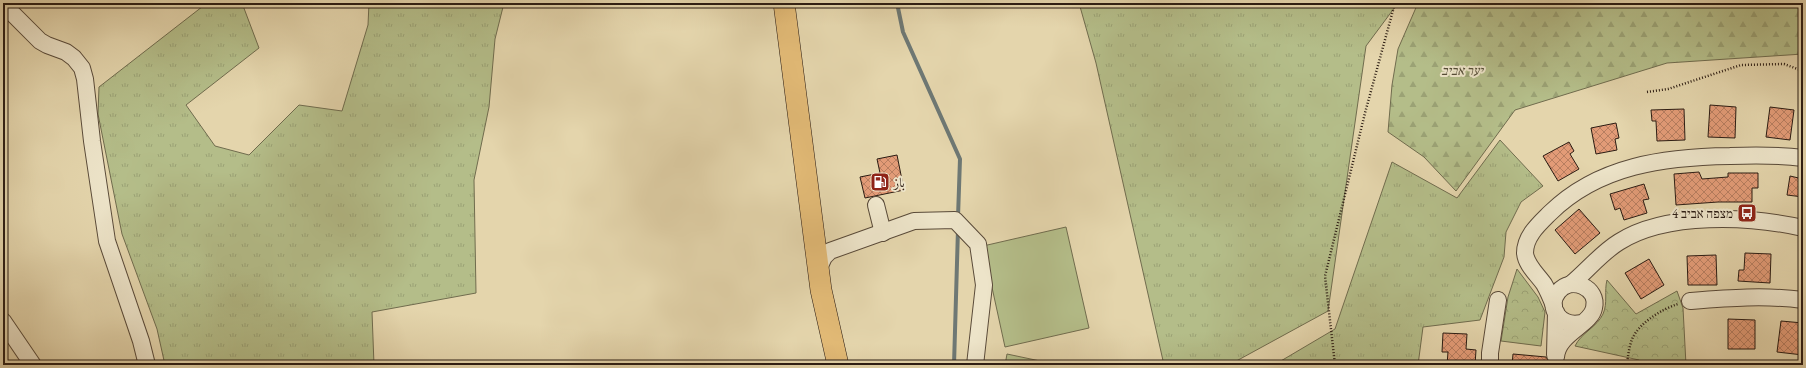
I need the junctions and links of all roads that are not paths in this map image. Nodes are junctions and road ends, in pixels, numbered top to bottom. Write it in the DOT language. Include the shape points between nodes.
graph roads {
  1 [pos="784,3"];
  2 [pos="798,3"];
  3 [pos="3,4"];
  4 [pos="1803,158"];
  5 [pos="876,205"];
  6 [pos="1803,228"];
  7 [pos="883,234"];
  8 [pos="1604,255"];
  9 [pos="824,259"];
  10 [pos="1531,268"];
  11 [pos="1568,285"];
  12 [pos="1593,295"];
  13 [pos="1498,300"];
  14 [pos="1803,300"];
  15 [pos="1690,301"];
  16 [pos="1555,309"];
  17 [pos="3,321"];
  18 [pos="1581,323"];
  19 [pos="1556,361"];
  20 [pos="33,365"];
  21 [pos="147,365"];
  22 [pos="838,365"];
  23 [pos="851,365"];
  24 [pos="975,365"];
  25 [pos="1490,365"];
  1 -- 9 [label="main road"];
  2 -- 9 [label="main road"];
  3 -- 21 [label="street" via="40,41 66,52 82,68 107,241"];
  4 -- 10 [label="street" via="1757,155 1684,157 1632,166 1609,175 1557,205 1534,230 1526,246 1525,255"];
  5 -- 7 [label="street"];
  6 -- 8 [label="street" via="1750,220 1671,223 1633,235"];
  7 -- 9 [label="street"];
  7 -- 24 [label="street" via="914,220 955,220 978,244 984,285"];
  8 -- 11 [label="street"];
  8 -- 12 [label="street" via="1595,274"];
  9 -- 22 [label="main road" via="830,334"];
  9 -- 23 [label="main road"];
  10 -- 11 [label="street" via="1554,282"];
  10 -- 16 [label="street" via="1543,283"];
  11 -- 12 [label="street" via="1583,285"];
  11 -- 16 [label="street" via="1556,295"];
  12 -- 18 [label="street" via="1594,308 1587,320"];
  13 -- 25 [label="street"];
  14 -- 15 [label="street" via="1738,297"];
  16 -- 18 [label="street" via="1562,320 1568,323"];
  16 -- 19 [label="street"];
  17 -- 20 [label="street"];
  18 -- 19 [label="street" via="1560,345"];
}
